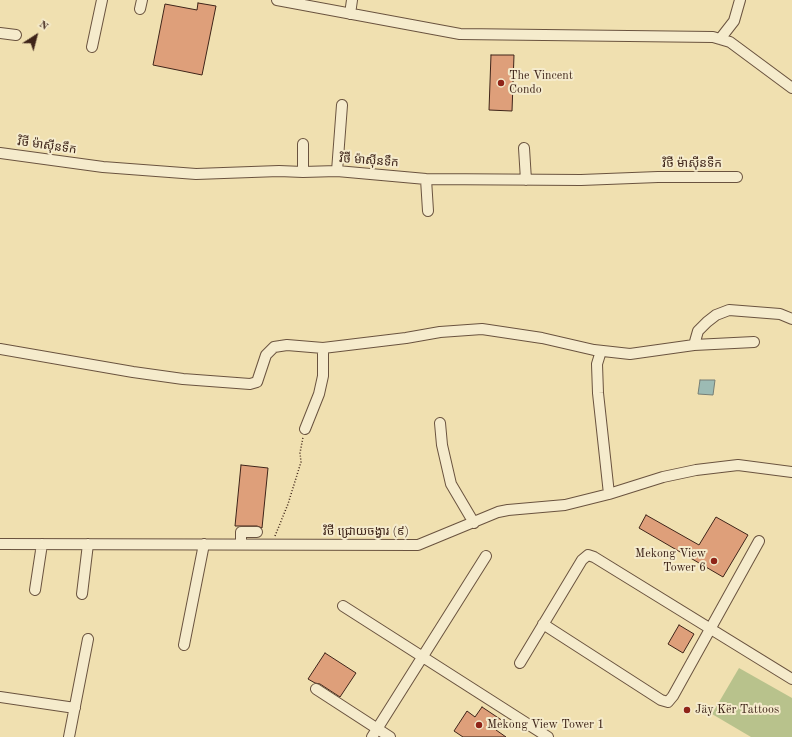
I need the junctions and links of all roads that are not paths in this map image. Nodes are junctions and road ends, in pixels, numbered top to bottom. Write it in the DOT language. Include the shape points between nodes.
graph roads {
  1 [pos="102,0"];
  2 [pos="277,0"];
  3 [pos="352,0"];
  4 [pos="740,0"];
  5 [pos="350,14"];
  6 [pos="0,33"];
  7 [pos="16,35"];
  8 [pos="720,39"];
  9 [pos="92,47"];
  10 [pos="792,88"];
  11 [pos="342,105"];
  12 [pos="304,144"];
  13 [pos="524,148"];
  14 [pos="0,153"];
  15 [pos="303,172"];
  16 [pos="337,172"];
  17 [pos="737,176"];
  18 [pos="426,179"];
  19 [pos="526,180"];
  20 [pos="428,211"];
  21 [pos="792,319"];
  22 [pos="754,342"];
  23 [pos="694,345"];
  24 [pos="323,348"];
  25 [pos="0,349"];
  26 [pos="601,351"];
  27 [pos="440,423"];
  28 [pos="304,429"];
  29 [pos="792,472"];
  30 [pos="609,494"];
  31 [pos="474,522"];
  32 [pos="759,541"];
  33 [pos="0,544"];
  34 [pos="42,544"];
  35 [pos="88,544"];
  36 [pos="204,544"];
  37 [pos="241,544"];
  38 [pos="256,545"];
  39 [pos="486,556"];
  40 [pos="35,590"];
  41 [pos="82,594"];
  42 [pos="343,606"];
  43 [pos="543,624"];
  44 [pos="710,628"];
  45 [pos="88,639"];
  46 [pos="184,645"];
  47 [pos="423,657"];
  48 [pos="520,663"];
  49 [pos="792,679"];
  50 [pos="316,689"];
  51 [pos="0,697"];
  52 [pos="75,708"];
  53 [pos="375,733"];
  54 [pos="69,737"];
  55 [pos="390,737"];
  56 [pos="548,737"];
  1 -- 9 [label="street"];
  2 -- 5 [label="street"];
  3 -- 5 [label="street"];
  4 -- 8 [label="street" via="734,21"];
  5 -- 8 [label="street" via="460,34"];
  6 -- 7 [label="street"];
  8 -- 10 [label="street" via="730,42"];
  11 -- 16 [label="street"];
  12 -- 15 [label="street"];
  13 -- 19 [label="street"];
  14 -- 15 [label="street, វិថី ម៉ាស៊ីនទឹក" via="102,167 196,174"];
  15 -- 16 [label="street, វិថី ម៉ាស៊ីនទឹក"];
  16 -- 18 [label="street, វិថី ម៉ាស៊ីនទឹក"];
  17 -- 19 [label="street, វិថី ម៉ាស៊ីនទឹក"];
  18 -- 19 [label="street, វិថី ម៉ាស៊ីនទឹក"];
  18 -- 20 [label="street"];
  21 -- 23 [label="street" via="780,314 729,310 716,315 698,331"];
  22 -- 23 [label="street"];
  23 -- 26 [label="street" via="630,354"];
  24 -- 25 [label="street" via="287,345 274,347 266,355 256,382 250,384 183,379"];
  24 -- 26 [label="street" via="440,332 482,329 542,338"];
  24 -- 28 [label="street" via="323,376 319,394"];
  26 -- 30 [label="street" via="597,364 598,393"];
  27 -- 31 [label="street" via="451,484"];
  29 -- 30 [label="street, វិថី ជ្រោយចង្វារ (៩)" via="738,465 696,470 663,477"];
  30 -- 31 [label="street, វិថី ជ្រោយចង្វារ (៩)" via="565,505 502,511"];
  31 -- 38 [label="street, វិថី ជ្រោយចង្វារ (៩)" via="418,545"];
  32 -- 44 [label="street"];
  33 -- 34 [label="street, វិថី ជ្រោយចង្វារ (៩)"];
  34 -- 35 [label="street, វិថី ជ្រោយចង្វារ (៩)"];
  34 -- 40 [label="street"];
  35 -- 36 [label="street, វិថី ជ្រោយចង្វារ (៩)"];
  35 -- 41 [label="street"];
  36 -- 37 [label="street, វិថី ជ្រោយចង្វារ (៩)"];
  36 -- 46 [label="street"];
  37 -- 38 [label="street, វិថី ជ្រោយចង្វារ (៩)"];
  37 -- 38 [label="street" via="241,532 257,531"];
  39 -- 47 [label="street"];
  42 -- 47 [label="street"];
  43 -- 44 [label="street" via="582,560 588,555"];
  43 -- 44 [label="street" via="661,700 668,702"];
  43 -- 48 [label="street"];
  44 -- 49 [label="street"];
  45 -- 52 [label="street"];
  47 -- 53 [label="street"];
  47 -- 56 [label="street"];
  50 -- 53 [label="street"];
  51 -- 52 [label="street"];
  52 -- 54 [label="street"];
  53 -- 55 [label="street"];
}
